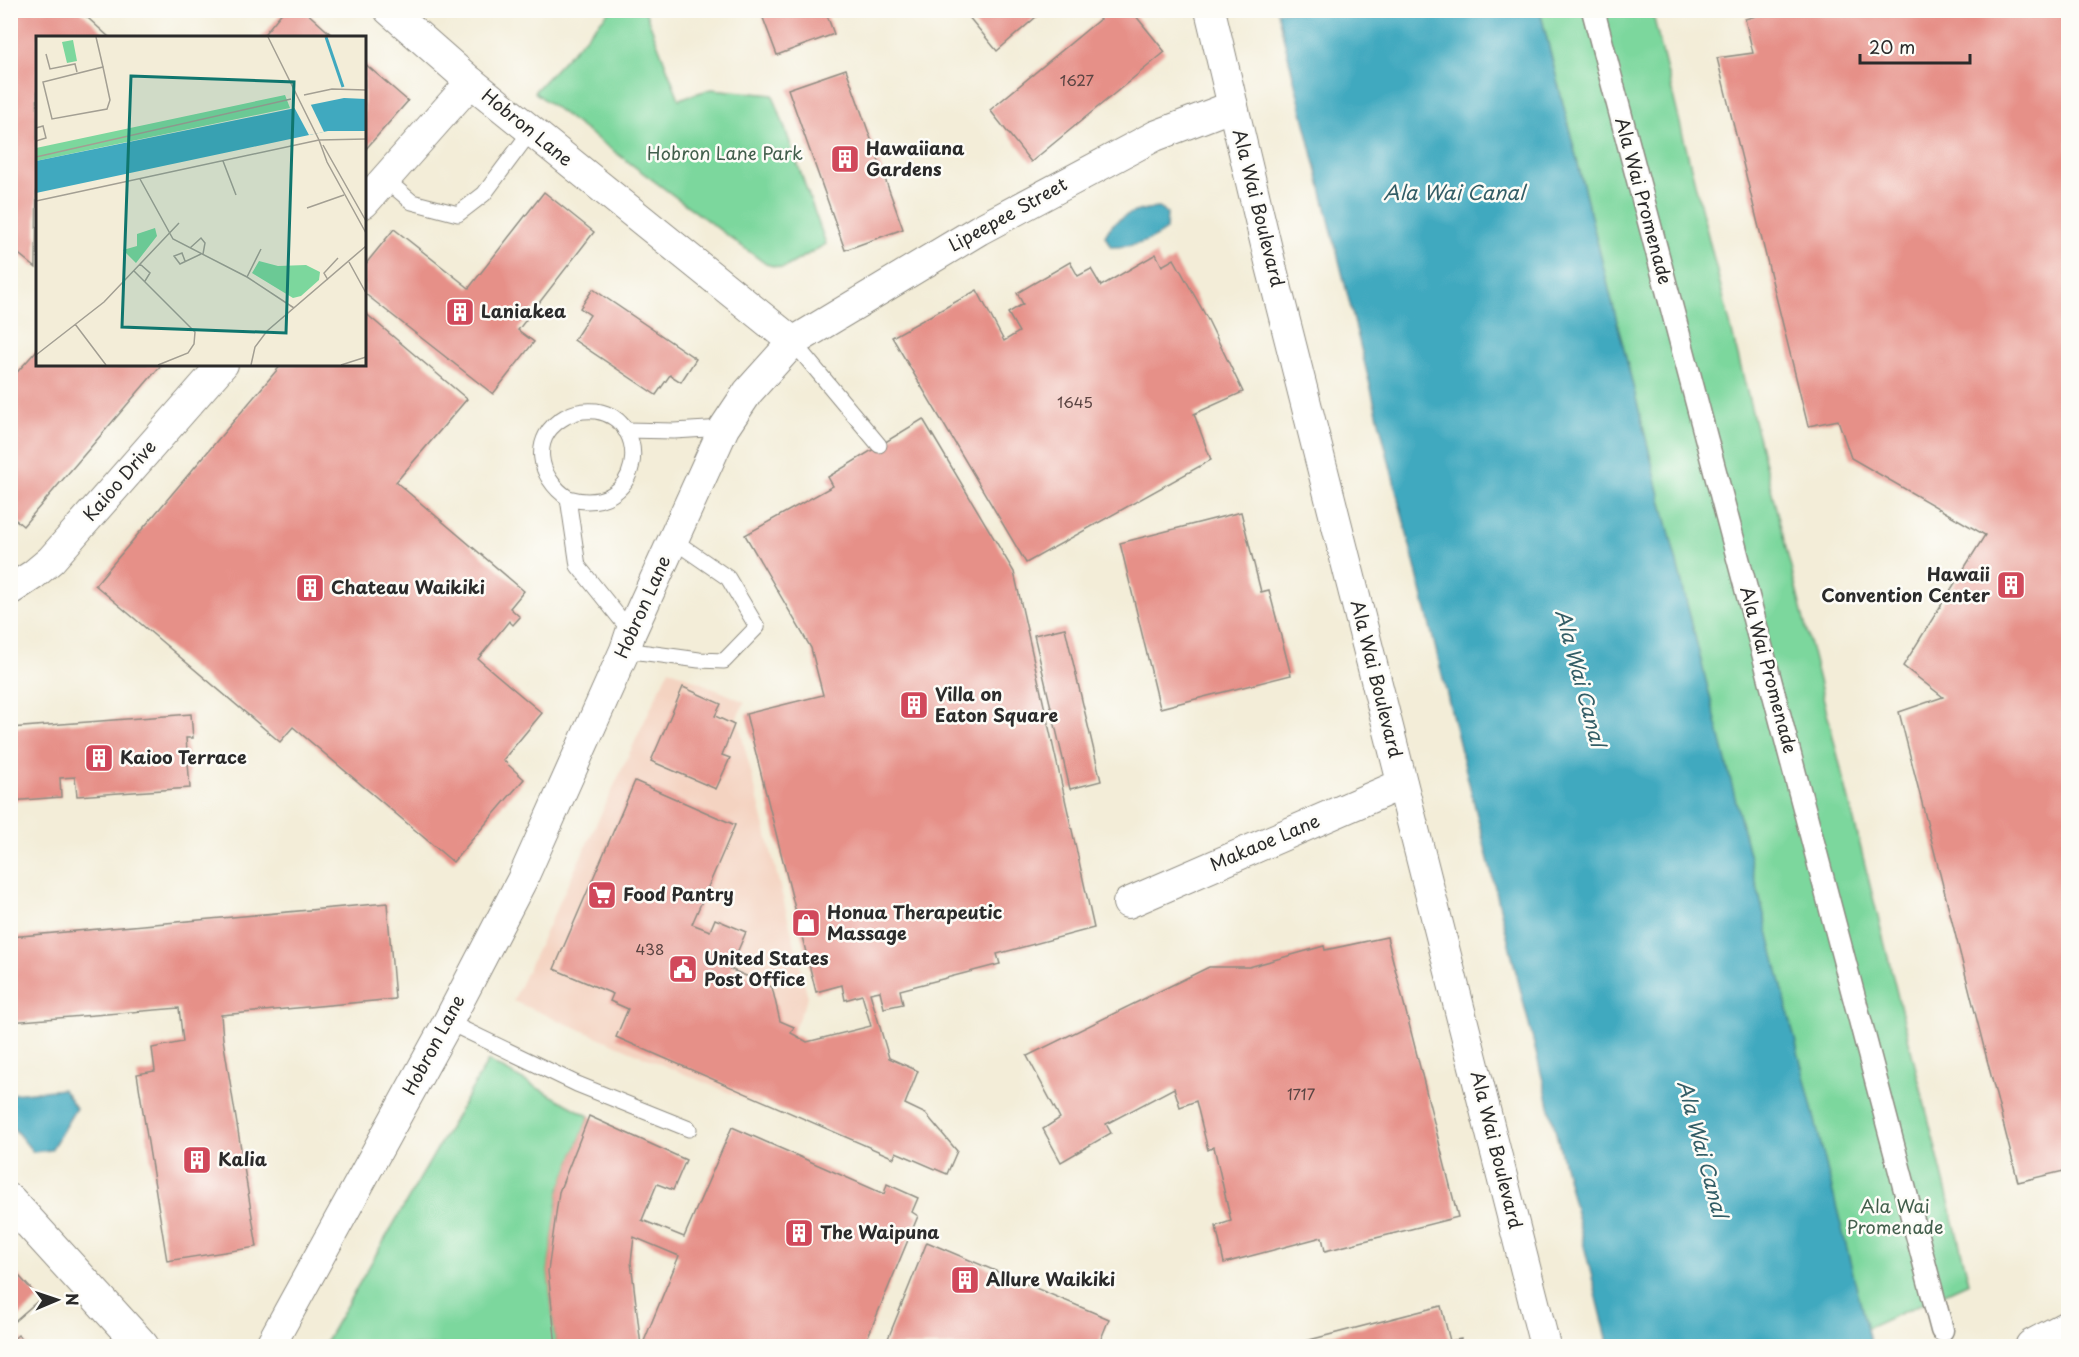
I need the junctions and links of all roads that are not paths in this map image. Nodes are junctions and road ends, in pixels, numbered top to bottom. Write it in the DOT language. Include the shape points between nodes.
graph roads {
  1 [pos="389,10"];
  2 [pos="1210,10"];
  3 [pos="1593,10"];
  4 [pos="471,82"];
  5 [pos="1233,106"];
  6 [pos="531,131"];
  7 [pos="385,179"];
  8 [pos="366,201"];
  9 [pos="793,342"];
  10 [pos="220,366"];
  11 [pos="723,429"];
  12 [pos="625,430"];
  13 [pos="879,445"];
  14 [pos="568,498"];
  15 [pos="673,540"];
  16 [pos="10,590"];
  17 [pos="628,641"];
  18 [pos="1402,784"];
  19 [pos="1128,903"];
  20 [pos="448,1022"];
  21 [pos="688,1129"];
  22 [pos="10,1201"];
  23 [pos="2068,1327"];
  24 [pos="1942,1330"];
  25 [pos="142,1347"];
  26 [pos="270,1347"];
  27 [pos="1545,1347"];
  28 [pos="2032,1347"];
  1 -- 4 [label="street, Hobron Lane"];
  2 -- 5 [label="street, Ala Wai Boulevard"];
  3 -- 24 [label="street, Ala Wai Promenade"];
  4 -- 6 [label="street, Hobron Lane"];
  4 -- 7 [label="street"];
  5 -- 9 [label="street, Lipeepee Street" via="1155,136 1010,213"];
  5 -- 18 [label="street, Ala Wai Boulevard"];
  6 -- 7 [label="lane" via="484,194 458,214 412,202"];
  6 -- 9 [label="street, Hobron Lane"];
  7 -- 8 [label="street"];
  9 -- 11 [label="street, Hobron Lane" via="748,392"];
  9 -- 13 [label="lane"];
  10 -- 16 [label="street, Kaioo Drive" via="51,560"];
  11 -- 12 [label="lane"];
  11 -- 15 [label="street, Hobron Lane"];
  12 -- 14 [label="lane" via="633,459 622,486 597,501"];
  12 -- 14 [label="lane" via="615,419 586,410 571,413 548,432 542,447 546,477"];
  14 -- 17 [label="lane" via="578,566"];
  15 -- 17 [label="street, Hobron Lane"];
  15 -- 17 [label="lane" via="728,578 757,627 724,661 699,660"];
  17 -- 20 [label="street, Hobron Lane" via="522,880"];
  18 -- 19 [label="street, Makaoe Lane"];
  18 -- 27 [label="street, Ala Wai Boulevard"];
  20 -- 21 [label="lane" via="577,1084"];
  20 -- 26 [label="street, Hobron Lane"];
  22 -- 25 [label="street"];
  23 -- 28 [label="street"];
}
